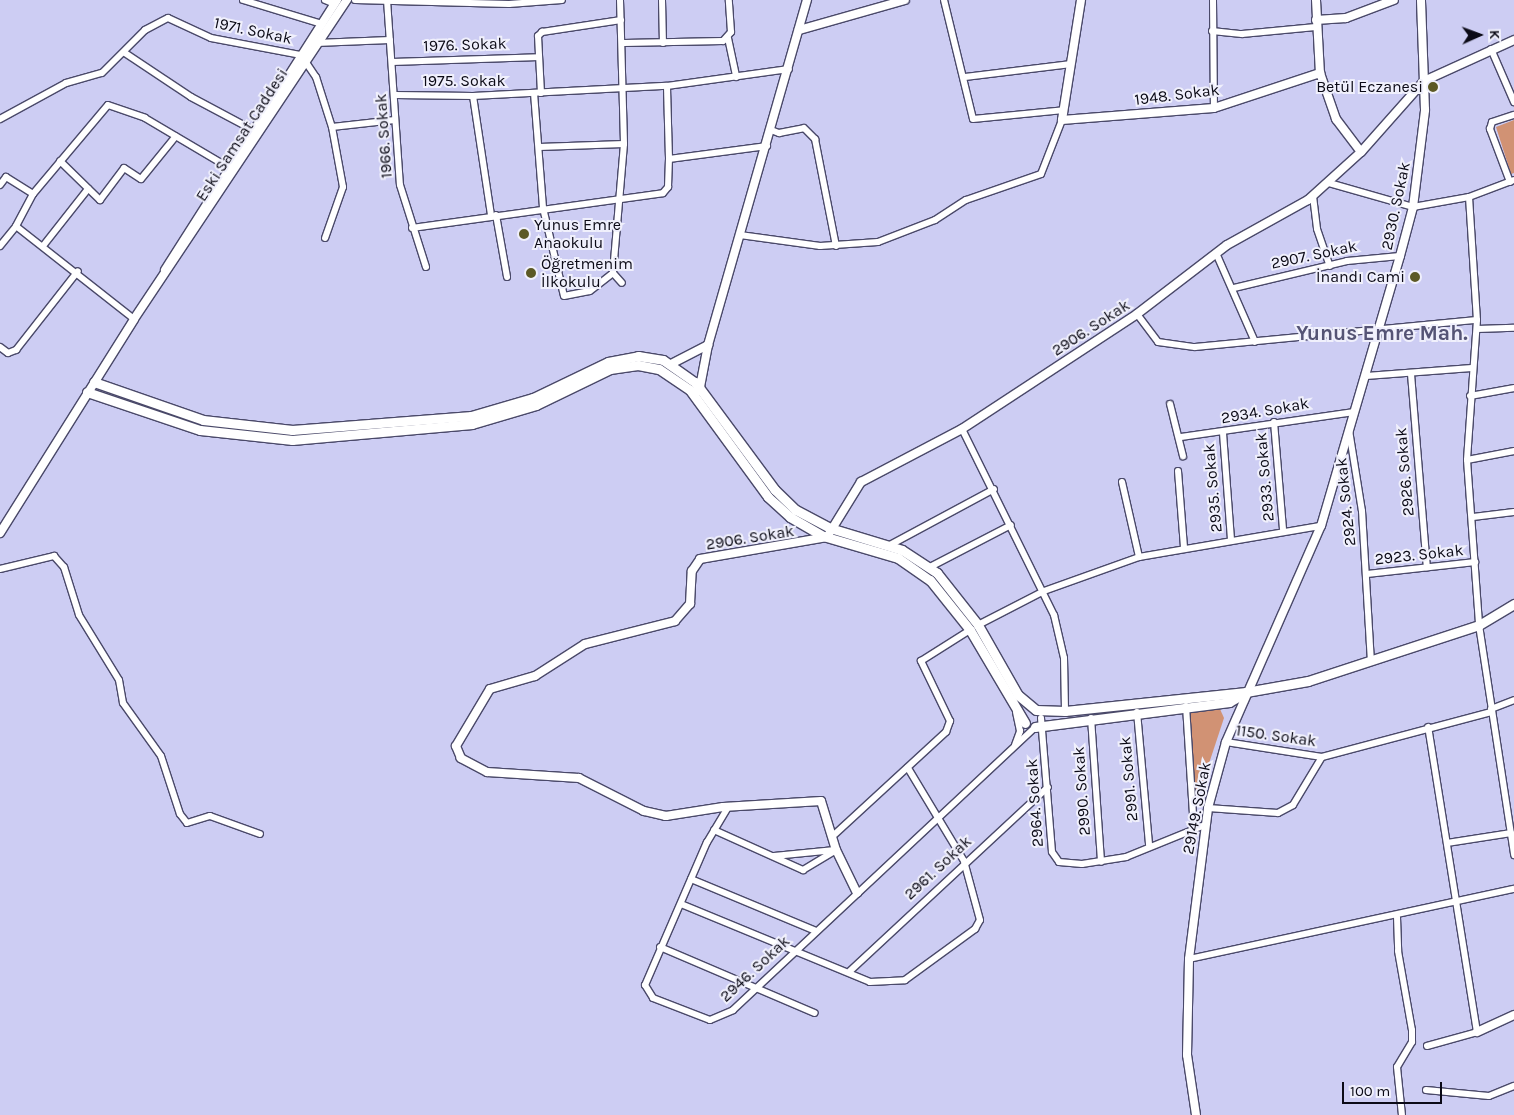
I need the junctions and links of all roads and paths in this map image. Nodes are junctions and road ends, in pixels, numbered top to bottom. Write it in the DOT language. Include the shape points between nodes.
graph roads {
  1 [pos="243,0"];
  2 [pos="325,0"];
  3 [pos="347,0"];
  4 [pos="356,0"];
  5 [pos="562,0"];
  6 [pos="620,0"];
  7 [pos="662,0"];
  8 [pos="729,0"];
  9 [pos="807,0"];
  10 [pos="905,0"];
  11 [pos="944,0"];
  12 [pos="1081,0"];
  13 [pos="1213,0"];
  14 [pos="1316,0"];
  15 [pos="1394,0"];
  16 [pos="1421,0"];
  17 [pos="388,1"];
  18 [pos="336,2"];
  19 [pos="621,20"];
  20 [pos="322,24"];
  21 [pos="1316,24"];
  22 [pos="799,30"];
  23 [pos="1212,31"];
  24 [pos="728,38"];
  25 [pos="390,40"];
  26 [pos="1514,40"];
  27 [pos="663,42"];
  28 [pos="316,43"];
  29 [pos="624,43"];
  30 [pos="1491,50"];
  31 [pos="125,53"];
  32 [pos="539,56"];
  33 [pos="304,58"];
  34 [pos="392,62"];
  35 [pos="1071,64"];
  36 [pos="789,70"];
  37 [pos="1320,73"];
  38 [pos="736,76"];
  39 [pos="965,77"];
  40 [pos="1424,80"];
  41 [pos="667,86"];
  42 [pos="625,88"];
  43 [pos="537,93"];
  44 [pos="395,95"];
  45 [pos="473,96"];
  46 [pos="1514,102"];
  47 [pos="1214,108"];
  48 [pos="1064,110"];
  49 [pos="1514,115"];
  50 [pos="0,119"];
  51 [pos="395,120"];
  52 [pos="1062,120"];
  53 [pos="332,127"];
  54 [pos="253,130"];
  55 [pos="771,130"];
  56 [pos="176,136"];
  57 [pos="624,144"];
  58 [pos="767,146"];
  59 [pos="538,147"];
  60 [pos="1361,152"];
  61 [pos="669,159"];
  62 [pos="60,161"];
  63 [pos="228,167"];
  64 [pos="1512,181"];
  65 [pos="1329,184"];
  66 [pos="0,185"];
  67 [pos="88,188"];
  68 [pos="33,194"];
  69 [pos="1313,196"];
  70 [pos="1469,197"];
  71 [pos="616,198"];
  72 [pos="1413,207"];
  73 [pos="543,208"];
  74 [pos="494,215"];
  75 [pos="16,226"];
  76 [pos="412,228"];
  77 [pos="740,235"];
  78 [pos="325,238"];
  79 [pos="0,246"];
  80 [pos="44,246"];
  81 [pos="836,246"];
  82 [pos="1216,253"];
  83 [pos="1400,256"];
  84 [pos="1330,266"];
  85 [pos="426,267"];
  86 [pos="78,272"];
  87 [pos="613,273"];
  88 [pos="507,277"];
  89 [pos="622,282"];
  90 [pos="158,283"];
  91 [pos="1234,288"];
  92 [pos="1137,314"];
  93 [pos="134,318"];
  94 [pos="1477,320"];
  95 [pos="1514,328"];
  96 [pos="1477,329"];
  97 [pos="1380,332"];
  98 [pos="1254,342"];
  99 [pos="708,345"];
  100 [pos="0,347"];
  101 [pos="671,364"];
  102 [pos="1472,368"];
  103 [pos="1411,374"];
  104 [pos="1366,376"];
  105 [pos="94,382"];
  106 [pos="1514,388"];
  107 [pos="87,392"];
  108 [pos="698,393"];
  109 [pos="1470,396"];
  110 [pos="1170,404"];
  111 [pos="1354,412"];
  112 [pos="1274,422"];
  113 [pos="962,429"];
  114 [pos="1348,429"];
  115 [pos="1223,433"];
  116 [pos="1181,437"];
  117 [pos="1514,451"];
  118 [pos="1183,456"];
  119 [pos="1467,460"];
  120 [pos="1178,470"];
  121 [pos="1122,482"];
  122 [pos="994,489"];
  123 [pos="772,493"];
  124 [pos="1514,512"];
  125 [pos="1472,516"];
  126 [pos="1011,525"];
  127 [pos="1321,526"];
  128 [pos="1284,529"];
  129 [pos="835,530"];
  130 [pos="0,533"];
  131 [pos="827,538"];
  132 [pos="1231,540"];
  133 [pos="890,545"];
  134 [pos="1184,547"];
  135 [pos="1139,557"];
  136 [pos="1475,562"];
  137 [pos="930,567"];
  138 [pos="1427,568"];
  139 [pos="0,569"];
  140 [pos="1367,574"];
  141 [pos="1044,591"];
  142 [pos="1514,604"];
  143 [pos="1478,625"];
  144 [pos="974,628"];
  145 [pos="1371,662"];
  146 [pos="1246,692"];
  147 [pos="1514,700"];
  148 [pos="1186,706"];
  149 [pos="1491,711"];
  150 [pos="1016,712"];
  151 [pos="1064,712"];
  152 [pos="1138,712"];
  153 [pos="1091,718"];
  154 [pos="1039,720"];
  155 [pos="1025,723"];
  156 [pos="1428,727"];
  157 [pos="1020,731"];
  158 [pos="1226,742"];
  159 [pos="1014,746"];
  160 [pos="1322,757"];
  161 [pos="908,768"];
  162 [pos="1048,787"];
  163 [pos="1514,797"];
  164 [pos="1506,798"];
  165 [pos="1208,808"];
  166 [pos="727,809"];
  167 [pos="938,819"];
  168 [pos="1205,825"];
  169 [pos="714,830"];
  170 [pos="1194,830"];
  171 [pos="1511,833"];
  172 [pos="260,834"];
  173 [pos="835,834"];
  174 [pos="1447,843"];
  175 [pos="1149,845"];
  176 [pos="836,850"];
  177 [pos="1514,855"];
  178 [pos="774,856"];
  179 [pos="964,861"];
  180 [pos="1101,862"];
  181 [pos="691,879"];
  182 [pos="1514,889"];
  183 [pos="857,893"];
  184 [pos="1455,902"];
  185 [pos="681,904"];
  186 [pos="1397,917"];
  187 [pos="816,931"];
  188 [pos="660,946"];
  189 [pos="795,949"];
  190 [pos="1189,959"];
  191 [pos="850,972"];
  192 [pos="757,986"];
  193 [pos="815,1013"];
  194 [pos="1514,1015"];
  195 [pos="1477,1032"];
  196 [pos="1427,1046"];
  197 [pos="1514,1086"];
  198 [pos="1426,1090"];
  199 [pos="1196,1115"];
  200 [pos="1402,1115"];
  1 -- 20 [label="street"];
  2 -- 18 [label="street"];
  3 -- 28 [label="street, Eski Samsat Caddesi"];
  4 -- 17 [label="street"];
  5 -- 17 [label="street" via="509,4"];
  6 -- 19 [label="street"];
  7 -- 27 [label="street"];
  8 -- 24 [label="street"];
  9 -- 22 [label="street"];
  10 -- 22 [label="street"];
  11 -- 39 [label="street"];
  12 -- 35 [label="street"];
  13 -- 23 [label="street"];
  14 -- 21 [label="street"];
  15 -- 21 [label="street" via="1346,18"];
  16 -- 40 [label="street, 2930. Sokak"];
  17 -- 25 [label="street, 1966. Sokak"];
  18 -- 20 [label="street, Eski Samsat Caddesi"];
  19 -- 29 [label="street"];
  19 -- 32 [label="street" via="547,29 538,36"];
  20 -- 33 [label="street, Eski Samsat Caddesi"];
  21 -- 23 [label="street" via="1242,34"];
  21 -- 37 [label="street"];
  22 -- 36 [label="street"];
  23 -- 47 [label="street"];
  24 -- 27 [label="street"];
  24 -- 38 [label="street"];
  25 -- 28 [label="street"];
  25 -- 34 [label="street, 1966. Sokak"];
  26 -- 30 [label="street, 2906. Sokak"];
  27 -- 29 [label="street"];
  28 -- 33 [label="street, Eski Samsat Caddesi"];
  29 -- 42 [label="street"];
  30 -- 40 [label="street, 2906. Sokak"];
  30 -- 46 [label="street"];
  31 -- 33 [label="street, 1971. Sokak" via="145,30 168,18 181,28"];
  31 -- 50 [label="street" via="102,73 66,84"];
  31 -- 54 [label="street" via="191,97"];
  32 -- 34 [label="street, 1976. Sokak"];
  32 -- 43 [label="street"];
  33 -- 53 [label="street, 1971. Sokak"];
  33 -- 54 [label="street, Eski Samsat Caddesi"];
  33 -- 90 [label="street, Eski Samsat Caddesi"];
  34 -- 44 [label="street, 1966. Sokak"];
  35 -- 39 [label="street"];
  35 -- 48 [label="street"];
  36 -- 38 [label="street, 1975. Sokak"];
  36 -- 55 [label="street"];
  37 -- 47 [label="street, 1948. Sokak"];
  37 -- 60 [label="street" via="1336,119"];
  38 -- 41 [label="street, 1975. Sokak"];
  39 -- 48 [label="street" via="973,119"];
  40 -- 60 [label="street, 2906. Sokak"];
  40 -- 72 [label="street, 2930. Sokak"];
  41 -- 42 [label="street, 1975. Sokak"];
  41 -- 61 [label="street"];
  42 -- 43 [label="street, 1975. Sokak"];
  42 -- 57 [label="street"];
  43 -- 45 [label="street, 1975. Sokak"];
  43 -- 59 [label="street"];
  44 -- 45 [label="street, 1975. Sokak"];
  44 -- 51 [label="street, 1966. Sokak"];
  45 -- 74 [label="street"];
  47 -- 52 [label="street, 1948. Sokak"];
  48 -- 52 [label="street"];
  49 -- 64 [label="street" via="1492,122 1490,128"];
  51 -- 53 [label="street"];
  51 -- 76 [label="street, 1966. Sokak" via="400,185"];
  52 -- 81 [label="street" via="1048,166 1039,175 966,200 935,220 878,242"];
  53 -- 78 [label="street, 1971. Sokak" via="343,187"];
  54 -- 63 [label="street, Eski Samsat Caddesi"];
  55 -- 58 [label="street"];
  55 -- 81 [label="street" via="779,133 804,128 815,139"];
  56 -- 62 [label="street" via="145,118 108,105"];
  56 -- 63 [label="street"];
  56 -- 67 [label="street" via="141,179 124,168 100,200"];
  57 -- 59 [label="street"];
  57 -- 71 [label="street"];
  58 -- 61 [label="street"];
  58 -- 77 [label="street"];
  59 -- 73 [label="street"];
  60 -- 65 [label="street, 2906. Sokak"];
  61 -- 71 [label="street" via="668,187 663,193"];
  62 -- 67 [label="street"];
  62 -- 68 [label="street"];
  63 -- 90 [label="street, Eski Samsat Caddesi"];
  64 -- 70 [label="street"];
  65 -- 69 [label="street, 2906. Sokak"];
  65 -- 72 [label="street"];
  66 -- 68 [label="street" via="6,177"];
  67 -- 80 [label="street"];
  68 -- 75 [label="street"];
  69 -- 82 [label="street, 2906. Sokak"];
  69 -- 84 [label="street" via="1319,238"];
  70 -- 72 [label="street"];
  70 -- 94 [label="street"];
  71 -- 73 [label="street"];
  71 -- 87 [label="street"];
  72 -- 83 [label="street, 2930. Sokak"];
  73 -- 74 [label="street"];
  73 -- 87 [label="street" via="564,296 590,291"];
  74 -- 76 [label="street"];
  74 -- 88 [label="street"];
  75 -- 79 [label="street"];
  75 -- 80 [label="street"];
  76 -- 85 [label="street, 1966. Sokak"];
  77 -- 81 [label="street"];
  77 -- 99 [label="street"];
  80 -- 86 [label="street"];
  82 -- 91 [label="street"];
  82 -- 92 [label="street, 2906. Sokak"];
  83 -- 84 [label="street, 2907. Sokak"];
  83 -- 97 [label="street, 2930. Sokak"];
  84 -- 91 [label="street, 2907. Sokak"];
  86 -- 93 [label="street"];
  86 -- 100 [label="street" via="16,350 8,353"];
  87 -- 89 [label="street"];
  90 -- 93 [label="street, Eski Samsat Caddesi"];
  91 -- 98 [label="street"];
  92 -- 98 [label="street" via="1152,338 1166,345"];
  92 -- 113 [label="street, 2906. Sokak"];
  93 -- 105 [label="street, Eski Samsat Caddesi"];
  94 -- 96 [label="street"];
  94 -- 97 [label="street"];
  95 -- 96 [label="street"];
  96 -- 102 [label="street"];
  97 -- 98 [label="street" via="1302,334"];
  97 -- 104 [label="street, 2930. Sokak"];
  99 -- 101 [label="street"];
  99 -- 108 [label="street"];
  101 -- 105 [label="main road" via="648,356 618,359 524,401 462,417 292,430 203,420"];
  101 -- 108 [label="main road"];
  102 -- 103 [label="street"];
  102 -- 109 [label="street"];
  103 -- 104 [label="street"];
  103 -- 138 [label="street, 2926. Sokak"];
  104 -- 111 [label="street, 2930. Sokak"];
  105 -- 107 [label="street, Eski Samsat Caddesi"];
  106 -- 109 [label="street"];
  107 -- 108 [label="main road" via="200,430 285,440 482,422 536,405 610,369 628,365 667,372"];
  107 -- 130 [label="street, Eski Samsat Caddesi"];
  108 -- 123 [label="main road"];
  109 -- 119 [label="street"];
  110 -- 116 [label="street"];
  111 -- 112 [label="street, 2934. Sokak"];
  111 -- 114 [label="street, 2930. Sokak"];
  112 -- 115 [label="street, 2934. Sokak"];
  112 -- 128 [label="street, 2933. Sokak"];
  113 -- 122 [label="street"];
  113 -- 129 [label="street, 2906. Sokak" via="861,482"];
  114 -- 127 [label="street, 2930. Sokak"];
  114 -- 140 [label="street, 2924. Sokak" via="1356,453"];
  115 -- 116 [label="street, 2934. Sokak"];
  115 -- 132 [label="street, 2935. Sokak"];
  116 -- 118 [label="street"];
  117 -- 119 [label="street"];
  119 -- 125 [label="street"];
  120 -- 134 [label="street"];
  121 -- 135 [label="street"];
  122 -- 126 [label="street"];
  122 -- 133 [label="street"];
  123 -- 129 [label="main road" via="803,515"];
  123 -- 131 [label="main road" via="794,520"];
  124 -- 125 [label="street"];
  125 -- 136 [label="street"];
  126 -- 137 [label="street"];
  126 -- 141 [label="street"];
  127 -- 128 [label="street"];
  127 -- 146 [label="street, 29149. Sokak"];
  128 -- 132 [label="street"];
  129 -- 131 [label="street, 2906. Sokak"];
  129 -- 133 [label="main road"];
  131 -- 144 [label="main road" via="883,552 913,566"];
  131 -- 166 [label="street, 2906. Sokak" via="700,559 692,571 690,604 675,621 585,644 535,676 490,689 456,746 462,758 487,772 579,778 644,811 666,816"];
  132 -- 134 [label="street"];
  133 -- 137 [label="main road"];
  134 -- 135 [label="street"];
  135 -- 141 [label="street"];
  136 -- 138 [label="street, 2923. Sokak"];
  136 -- 143 [label="street"];
  137 -- 144 [label="main road"];
  138 -- 140 [label="street, 2923. Sokak"];
  139 -- 172 [label="street" via="54,556 64,567 79,615 119,680 123,703 161,756 180,814 186,822 210,816"];
  140 -- 145 [label="street, 2924. Sokak"];
  141 -- 144 [label="street"];
  141 -- 151 [label="street" via="1062,648"];
  142 -- 143 [label="main road"];
  143 -- 145 [label="main road"];
  143 -- 149 [label="street"];
  144 -- 150 [label="main road"];
  144 -- 154 [label="main road"];
  144 -- 161 [label="street" via="922,659 950,725"];
  145 -- 146 [label="main road" via="1308,680"];
  146 -- 148 [label="main road" via="1230,702"];
  146 -- 151 [label="main road"];
  146 -- 158 [label="street, 29149. Sokak"];
  147 -- 149 [label="street"];
  148 -- 152 [label="main road"];
  148 -- 170 [label="street"];
  149 -- 156 [label="street"];
  149 -- 164 [label="street"];
  150 -- 155 [label="main road"];
  150 -- 157 [label="street"];
  151 -- 154 [label="main road"];
  152 -- 153 [label="main road"];
  152 -- 175 [label="street, 2991. Sokak"];
  153 -- 154 [label="main road"];
  153 -- 180 [label="street, 2990. Sokak"];
  154 -- 155 [label="main road"];
  154 -- 155 [label="main road" via="1026,712"];
  154 -- 159 [label="street, 2946. Sokak"];
  154 -- 162 [label="street, 2964. Sokak"];
  155 -- 157 [label="street"];
  156 -- 160 [label="street"];
  156 -- 174 [label="street"];
  157 -- 159 [label="street"];
  158 -- 160 [label="street, 1150. Sokak"];
  158 -- 165 [label="street, 29149. Sokak"];
  159 -- 167 [label="street, 2946. Sokak"];
  160 -- 165 [label="street" via="1287,810 1269,814"];
  161 -- 167 [label="street"];
  161 -- 173 [label="street"];
  162 -- 179 [label="street, 2961. Sokak"];
  162 -- 180 [label="street, 2964. Sokak" via="1053,856 1062,864"];
  163 -- 164 [label="street"];
  164 -- 171 [label="street"];
  165 -- 168 [label="street, 29149. Sokak"];
  166 -- 169 [label="street, 2946. Sokak"];
  166 -- 173 [label="street, 2906. Sokak" via="821,800"];
  167 -- 179 [label="street"];
  167 -- 183 [label="street, 2946. Sokak"];
  168 -- 170 [label="street, 2964. Sokak"];
  168 -- 190 [label="street, 29149. Sokak"];
  169 -- 178 [label="street"];
  169 -- 181 [label="street, 2946. Sokak"];
  170 -- 175 [label="street, 2964. Sokak"];
  171 -- 174 [label="street"];
  171 -- 177 [label="street"];
  173 -- 176 [label="street, 2906. Sokak"];
  174 -- 184 [label="street"];
  175 -- 180 [label="street, 2964. Sokak" via="1126,857"];
  176 -- 178 [label="street"];
  176 -- 178 [label="street" via="808,871"];
  176 -- 183 [label="street, 2906. Sokak"];
  179 -- 191 [label="street, 2961. Sokak"];
  179 -- 191 [label="street" via="980,915 975,929 897,983 870,982"];
  181 -- 185 [label="street, 2946. Sokak"];
  181 -- 187 [label="street"];
  182 -- 184 [label="street"];
  183 -- 187 [label="street, 2946. Sokak"];
  184 -- 186 [label="street"];
  184 -- 195 [label="street"];
  185 -- 188 [label="street, 2946. Sokak"];
  185 -- 189 [label="street"];
  186 -- 190 [label="street"];
  186 -- 200 [label="street" via="1398,952 1412,1030 1412,1042 1397,1067"];
  187 -- 189 [label="street, 2946. Sokak"];
  188 -- 192 [label="street"];
  188 -- 192 [label="street, 2946. Sokak" via="646,978 646,990 653,998 694,1016 710,1020 726,1016"];
  189 -- 191 [label="street"];
  189 -- 192 [label="street, 2946. Sokak"];
  190 -- 199 [label="street, 29149. Sokak" via="1187,1055"];
  192 -- 193 [label="street"];
  194 -- 195 [label="street"];
  195 -- 196 [label="street"];
  197 -- 198 [label="street" via="1489,1096"];
}
